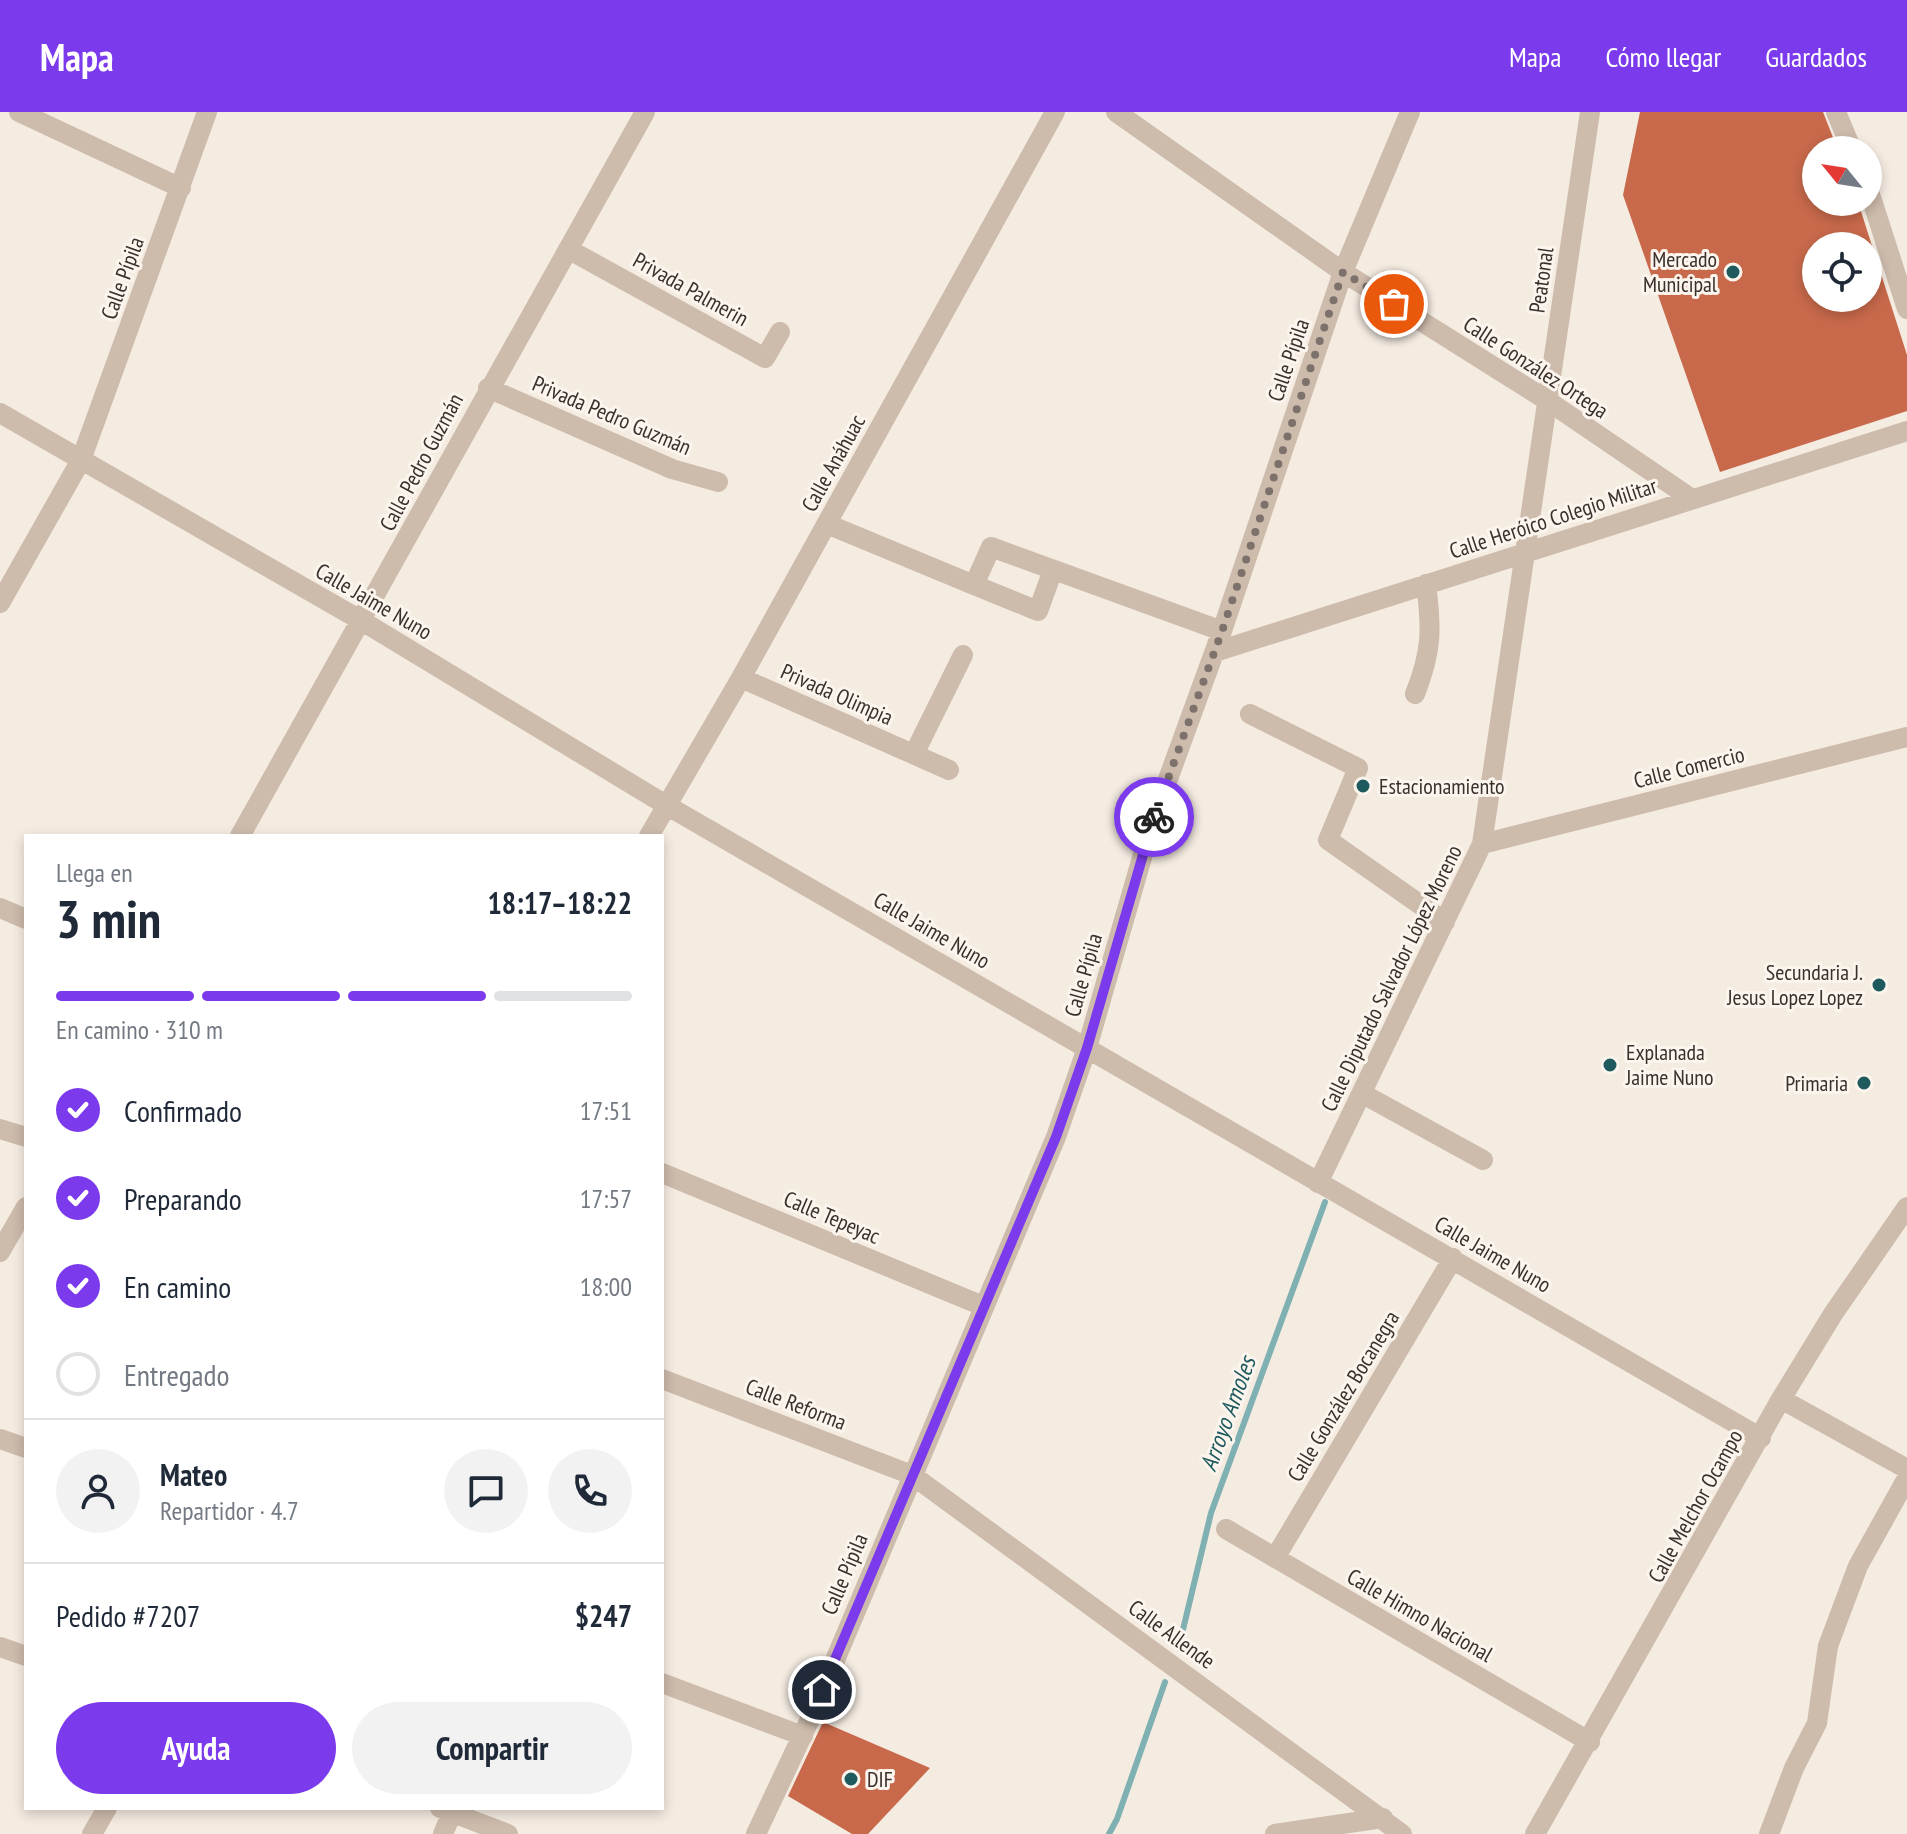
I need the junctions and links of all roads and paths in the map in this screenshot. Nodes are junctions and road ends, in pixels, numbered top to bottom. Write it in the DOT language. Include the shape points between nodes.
graph roads {
  1 [pos="19,112"];
  2 [pos="207,112"];
  3 [pos="645,112"];
  4 [pos="1055,112"];
  5 [pos="1116,112"];
  6 [pos="1410,112"];
  7 [pos="1590,112"];
  8 [pos="1836,112"];
  9 [pos="1846,136"];
  10 [pos="181,188"];
  11 [pos="1877,216"];
  12 [pos="568,249"];
  13 [pos="1343,272"];
  14 [pos="1907,309"];
  15 [pos="780,332"];
  16 [pos="488,388"];
  17 [pos="1548,401"];
  18 [pos="0,413"];
  19 [pos="1907,431"];
  20 [pos="81,460"];
  21 [pos="718,482"];
  22 [pos="1692,499"];
  23 [pos="827,524"];
  24 [pos="1527,551"];
  25 [pos="1053,570"];
  26 [pos="1426,584"];
  27 [pos="974,585"];
  28 [pos="0,603"];
  29 [pos="362,621"];
  30 [pos="1222,631"];
  31 [pos="1215,652"];
  32 [pos="963,655"];
  33 [pos="741,678"];
  34 [pos="1415,694"];
  35 [pos="1250,714"];
  36 [pos="1907,737"];
  37 [pos="914,754"];
  38 [pos="949,770"];
  39 [pos="666,805"];
  40 [pos="241,834"];
  41 [pos="650,834"];
  42 [pos="1482,844"];
  43 [pos="0,908"];
  44 [pos="24,918"];
  45 [pos="1445,922"];
  46 [pos="1087,1048"];
  47 [pos="1363,1094"];
  48 [pos="0,1129"];
  49 [pos="24,1136"];
  50 [pos="1483,1160"];
  51 [pos="664,1174"];
  52 [pos="1318,1183"];
  53 [pos="1907,1207"];
  54 [pos="24,1210"];
  55 [pos="0,1252"];
  56 [pos="1453,1258"];
  57 [pos="983,1306"];
  58 [pos="664,1380"];
  59 [pos="1781,1399"];
  60 [pos="1761,1438"];
  61 [pos="0,1439"];
  62 [pos="24,1447"];
  63 [pos="1907,1469"];
  64 [pos="912,1475"];
  65 [pos="1907,1478"];
  66 [pos="1226,1529"];
  67 [pos="1275,1558"];
  68 [pos="0,1647"];
  69 [pos="24,1655"];
  70 [pos="664,1684"];
  71 [pos="803,1736"];
  72 [pos="1590,1742"];
  73 [pos="106,1810"];
  74 [pos="449,1810"];
  75 [pos="451,1810"];
  76 [pos="1383,1818"];
  77 [pos="92,1834"];
  78 [pos="443,1834"];
  79 [pos="508,1834"];
  80 [pos="756,1834"];
  81 [pos="1275,1834"];
  82 [pos="1402,1834"];
  83 [pos="1535,1834"];
  84 [pos="1769,1834"];
  1 -- 10 [label="street"];
  2 -- 10 [label="street, Calle Pípila"];
  3 -- 12 [label="street, Calle Pedro Guzmán"];
  4 -- 23 [label="street, Calle Anáhuac"];
  5 -- 13 [label="street, Calle González Ortega"];
  6 -- 13 [label="street, Calle Pípila"];
  7 -- 17 [label="street, Peatonal"];
  8 -- 9 [label="street"];
  10 -- 20 [label="street, Calle Pípila"];
  11 -- 14 [label="street"];
  12 -- 15 [label="street, Privada Palmerin" via="765,358"];
  12 -- 16 [label="street, Calle Pedro Guzmán"];
  13 -- 17 [label="street, Calle González Ortega"];
  13 -- 30 [label="street, Calle Pípila"];
  16 -- 21 [label="street, Privada Pedro Guzmán" via="672,469"];
  16 -- 29 [label="street, Calle Pedro Guzmán"];
  17 -- 22 [label="street, Calle González Ortega"];
  17 -- 24 [label="street, Peatonal"];
  18 -- 20 [label="street, Calle Jaime Nuno"];
  19 -- 22 [label="street, Calle Heróico Colegio Militar"];
  20 -- 28 [label="street, Calle Pípila"];
  20 -- 29 [label="street, Calle Jaime Nuno"];
  22 -- 24 [label="street, Calle Heróico Colegio Militar"];
  23 -- 27 [label="street"];
  23 -- 33 [label="street, Calle Anáhuac"];
  24 -- 26 [label="street, Calle Heróico Colegio Militar"];
  24 -- 42 [label="street, Calle Diputado Salvador López Moreno"];
  25 -- 27 [label="street" via="991,547"];
  25 -- 27 [label="street" via="1038,611"];
  25 -- 30 [label="street"];
  26 -- 31 [label="street, Calle Heróico Colegio Militar"];
  26 -- 34 [label="street" via="1432,630 1429,659"];
  29 -- 39 [label="street, Calle Jaime Nuno"];
  29 -- 40 [label="street, Calle Pedro Guzmán"];
  30 -- 31 [label="street, Calle Pípila"];
  31 -- 46 [label="street, Calle Pípila" via="1152,823"];
  32 -- 37 [label="street"];
  33 -- 37 [label="street, Privada Olimpia"];
  33 -- 39 [label="street, Calle Anáhuac"];
  35 -- 45 [label="street" via="1358,768 1328,840"];
  36 -- 42 [label="street, Calle Comercio"];
  37 -- 38 [label="street, Privada Olimpia"];
  39 -- 41 [label="street, Calle Anáhuac"];
  39 -- 46 [label="street, Calle Jaime Nuno"];
  42 -- 45 [label="street, Calle Diputado Salvador López Moreno"];
  43 -- 44 [label="street"];
  45 -- 47 [label="street, Calle Diputado Salvador López Moreno"];
  46 -- 52 [label="street, Calle Jaime Nuno"];
  46 -- 57 [label="street, Calle Pípila" via="1056,1137"];
  47 -- 50 [label="street"];
  47 -- 52 [label="street, Calle Diputado Salvador López Moreno"];
  48 -- 49 [label="street"];
  51 -- 57 [label="street, Calle Tepeyac"];
  52 -- 56 [label="street, Calle Jaime Nuno"];
  53 -- 59 [label="street, Calle Melchor Ocampo"];
  54 -- 55 [label="street"];
  56 -- 60 [label="street, Calle Jaime Nuno"];
  56 -- 67 [label="street, Calle González Bocanegra"];
  57 -- 64 [label="street, Calle Pípila"];
  58 -- 64 [label="street, Calle Reforma"];
  59 -- 60 [label="street, Calle Melchor Ocampo"];
  59 -- 63 [label="street"];
  60 -- 72 [label="street, Calle Melchor Ocampo"];
  61 -- 62 [label="street"];
  64 -- 71 [label="street, Calle Pípila"];
  64 -- 76 [label="street, Calle Allende"];
  65 -- 84 [label="street" via="1858,1566 1828,1646 1817,1723"];
  66 -- 67 [label="street, Calle Himno Nacional"];
  67 -- 72 [label="street, Calle Himno Nacional"];
  68 -- 69 [label="street"];
  70 -- 71 [label="street"];
  71 -- 80 [label="street, Calle Pípila"];
  72 -- 83 [label="street, Calle Melchor Ocampo"];
  73 -- 77 [label="street"];
  74 -- 78 [label="street"];
  75 -- 79 [label="street"];
  76 -- 81 [label="street"];
  76 -- 82 [label="street, Calle Allende"];
}
